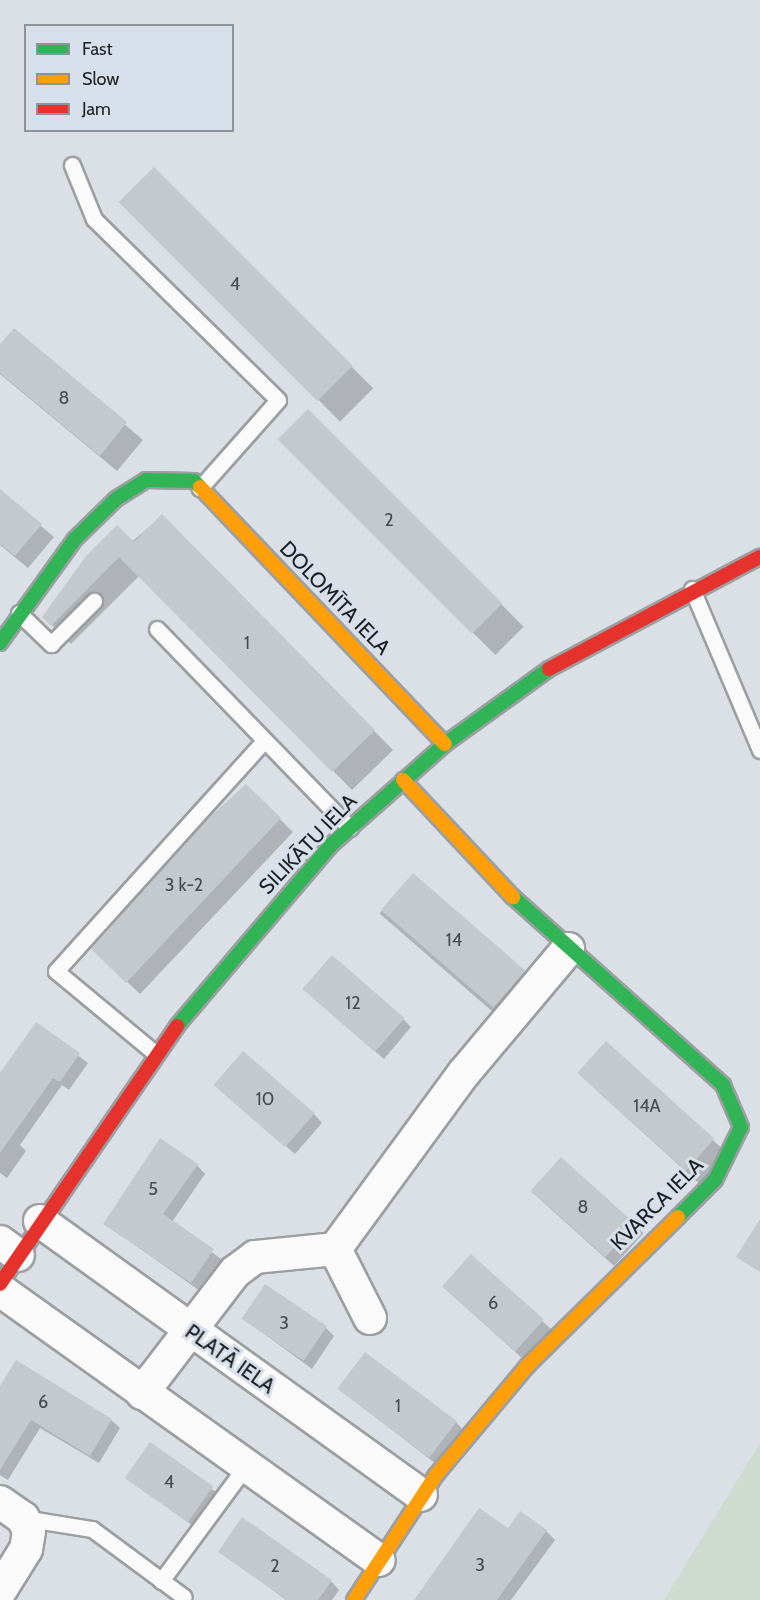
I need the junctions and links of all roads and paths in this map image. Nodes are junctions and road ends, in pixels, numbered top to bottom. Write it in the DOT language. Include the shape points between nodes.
graph roads {
  1 [pos="72,165"];
  2 [pos="197,484"];
  3 [pos="760,557"];
  4 [pos="692,589"];
  5 [pos="94,601"];
  6 [pos="18,612"];
  7 [pos="158,628"];
  8 [pos="0,643"];
  9 [pos="264,741"];
  10 [pos="445,744"];
  11 [pos="760,750"];
  12 [pos="403,780"];
  13 [pos="350,828"];
  14 [pos="568,949"];
  15 [pos="156,1054"];
  16 [pos="40,1221"];
  17 [pos="9,1249"];
  18 [pos="334,1249"];
  19 [pos="0,1284"];
  20 [pos="0,1290"];
  21 [pos="370,1318"];
  22 [pos="189,1329"];
  23 [pos="142,1393"];
  24 [pos="245,1467"];
  25 [pos="421,1496"];
  26 [pos="12,1510"];
  27 [pos="378,1560"];
  28 [pos="161,1581"];
  29 [pos="0,1591"];
  30 [pos="184,1597"];
  31 [pos="354,1600"];
  1 -- 2 [label="lane" via="94,219 278,400"];
  2 -- 6 [label="street" via="146,480 116,499 75,539"];
  2 -- 10 [label="street, DOLOMĪTA IELA"];
  3 -- 4 [label="street, SILIKĀTU IELA"];
  4 -- 10 [label="street, SILIKĀTU IELA" via="561,661"];
  4 -- 11 [label="lane"];
  5 -- 6 [label="lane" via="51,644"];
  6 -- 8 [label="street"];
  7 -- 9 [label="lane"];
  9 -- 13 [label="lane"];
  9 -- 15 [label="lane" via="56,971"];
  10 -- 12 [label="street, SILIKĀTU IELA"];
  12 -- 13 [label="street, SILIKĀTU IELA"];
  12 -- 14 [label="street, KVARCA IELA"];
  13 -- 15 [label="street, SILIKĀTU IELA" via="193,1003"];
  14 -- 18 [label="street" via="464,1073"];
  14 -- 25 [label="street, KVARCA IELA" via="723,1085 741,1127 715,1180 534,1358"];
  15 -- 16 [label="street, SILIKĀTU IELA"];
  16 -- 17 [label="street, SILIKĀTU IELA"];
  16 -- 22 [label="street, PLATĀ IELA"];
  17 -- 19 [label="street, SILIKĀTU IELA"];
  18 -- 21 [label="street"];
  18 -- 22 [label="street" via="255,1257 235,1272"];
  20 -- 23 [label="street"];
  22 -- 23 [label="street"];
  22 -- 25 [label="street, PLATĀ IELA"];
  23 -- 24 [label="street"];
  24 -- 27 [label="street"];
  24 -- 28 [label="lane"];
  25 -- 27 [label="street, KVARCA IELA"];
  26 -- 28 [label="lane" via="92,1529"];
  26 -- 29 [label="street" via="29,1531 26,1549"];
  27 -- 31 [label="street, KVARCA IELA"];
  28 -- 30 [label="lane"];
}
